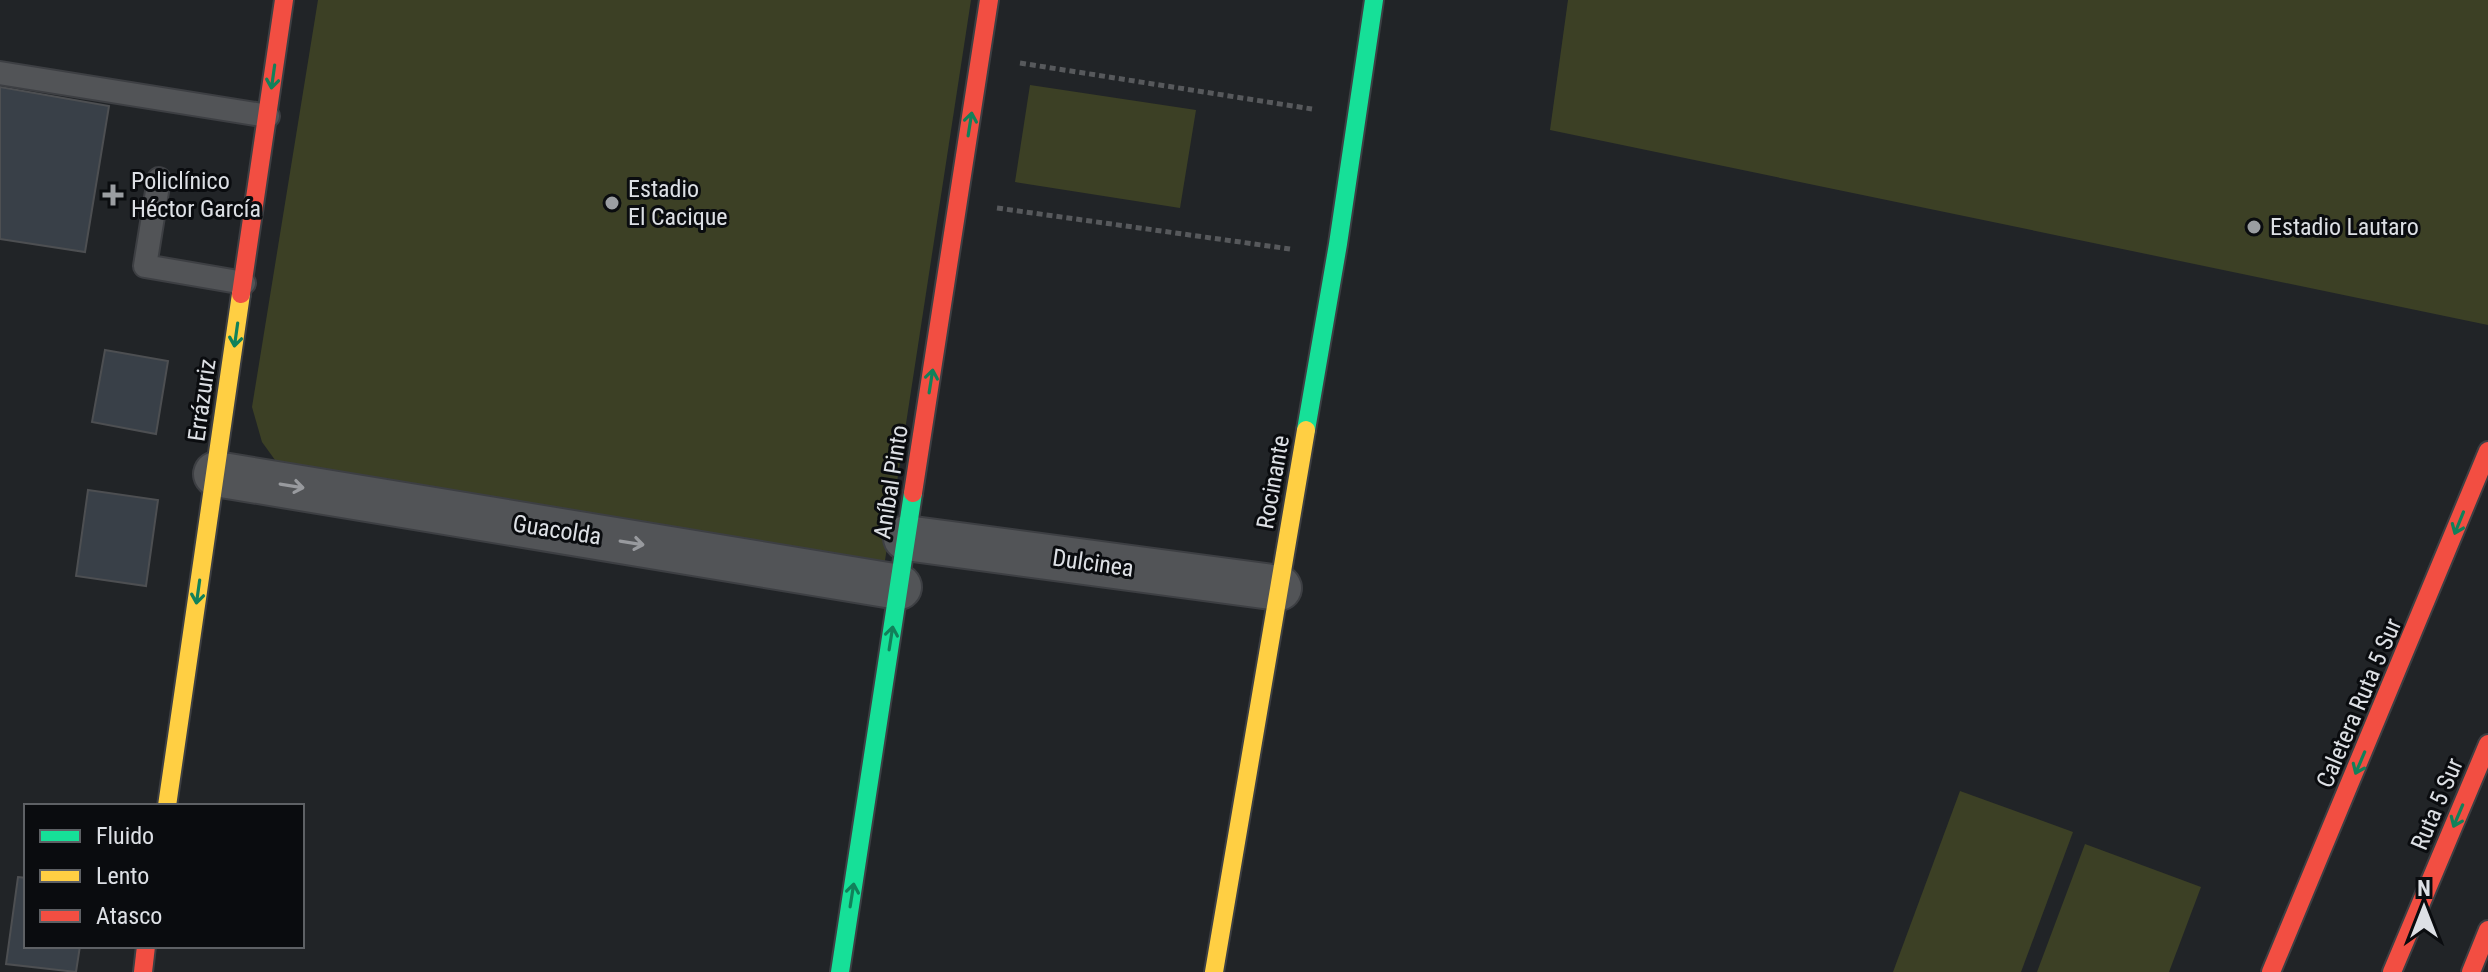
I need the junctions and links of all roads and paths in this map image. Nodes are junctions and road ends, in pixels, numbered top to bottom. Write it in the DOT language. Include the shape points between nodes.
graph roads {
  1 [pos="284,0"];
  2 [pos="989,0"];
  3 [pos="1374,0"];
  4 [pos="1019,63"];
  5 [pos="0,73"];
  6 [pos="1312,109"];
  7 [pos="268,116"];
  8 [pos="159,179"];
  9 [pos="996,208"];
  10 [pos="1290,249"];
  11 [pos="244,283"];
  12 [pos="2488,451"];
  13 [pos="216,474"];
  14 [pos="906,538"];
  15 [pos="899,587"];
  16 [pos="1279,588"];
  17 [pos="2488,744"];
  18 [pos="167,804"];
  19 [pos="2488,930"];
  20 [pos="146,948"];
  21 [pos="143,972"];
  22 [pos="840,972"];
  23 [pos="1214,972"];
  24 [pos="2271,972"];
  25 [pos="2392,972"];
  26 [pos="2471,972"];
  1 -- 7 [label="main road, Errázuriz, one-way"];
  14 -- 2 [label="main road, Aníbal Pinto, one-way"];
  3 -- 16 [label="main road, Rocinante"];
  4 -- 6 [label="path"];
  5 -- 7 [label="lane"];
  7 -- 11 [label="main road, Errázuriz"];
  8 -- 11 [label="lane" via="145,266"];
  9 -- 10 [label="path"];
  11 -- 13 [label="main road, Errázuriz, one-way"];
  12 -- 24 [label="main road, Caletera Ruta 5 Sur, one-way"];
  13 -- 15 [label="street, Guacolda, one-way"];
  13 -- 18 [label="main road, Errázuriz, one-way"];
  14 -- 15 [label="main road, Aníbal Pinto"];
  14 -- 16 [label="street, Dulcinea"];
  22 -- 15 [label="main road, Aníbal Pinto, one-way"];
  16 -- 23 [label="main road, Rocinante"];
  17 -- 25 [label="main road, Ruta 5 Sur, one-way"];
  19 -- 26 [label="main road"];
  20 -- 21 [label="main road"];
}
